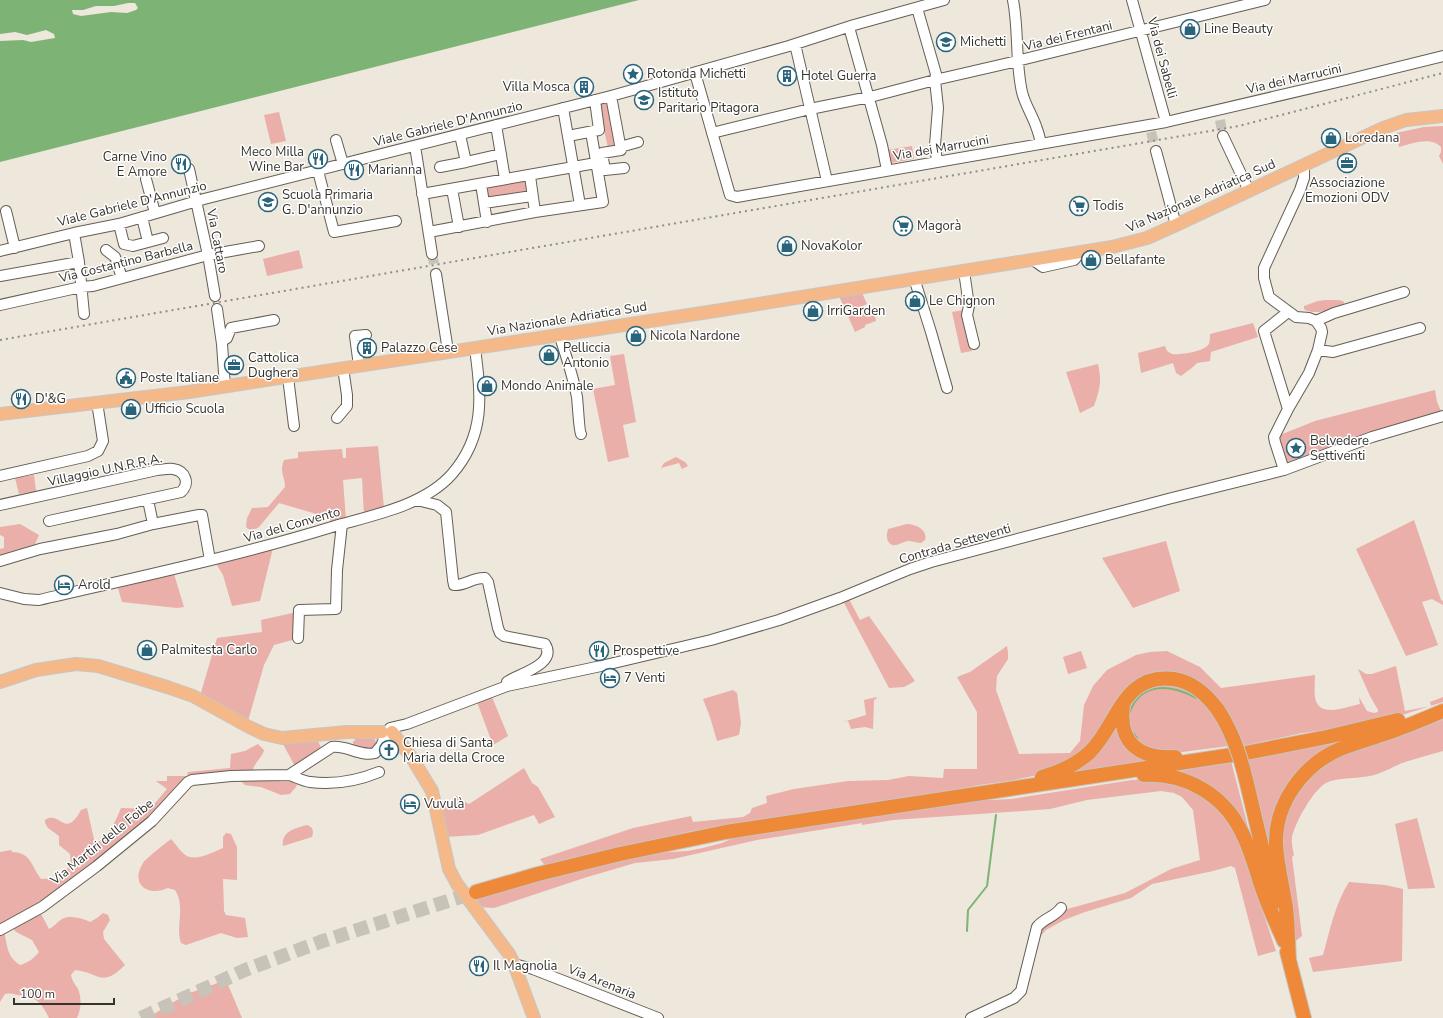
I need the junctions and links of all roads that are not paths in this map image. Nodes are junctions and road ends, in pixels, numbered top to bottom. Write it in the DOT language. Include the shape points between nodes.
graph roads {
  1 [pos="944,0"];
  2 [pos="1014,0"];
  3 [pos="1132,0"];
  4 [pos="1265,0"];
  5 [pos="917,8"];
  6 [pos="849,27"];
  7 [pos="1141,31"];
  8 [pos="795,44"];
  9 [pos="1443,56"];
  10 [pos="1017,61"];
  11 [pos="698,72"];
  12 [pos="935,80"];
  13 [pos="611,96"];
  14 [pos="868,97"];
  15 [pos="595,100"];
  16 [pos="563,108"];
  17 [pos="810,109"];
  18 [pos="1443,116"];
  19 [pos="1166,122"];
  20 [pos="496,125"];
  21 [pos="591,132"];
  22 [pos="712,133"];
  23 [pos="460,135"];
  24 [pos="568,136"];
  25 [pos="1223,136"];
  26 [pos="336,140"];
  27 [pos="638,142"];
  28 [pos="1041,144"];
  29 [pos="415,146"];
  30 [pos="620,147"];
  31 [pos="1156,151"];
  32 [pos="501,154"];
  33 [pos="466,162"];
  34 [pos="937,162"];
  35 [pos="596,163"];
  36 [pos="343,164"];
  37 [pos="1304,164"];
  38 [pos="573,166"];
  39 [pos="440,168"];
  40 [pos="624,168"];
  41 [pos="188,169"];
  42 [pos="887,170"];
  43 [pos="318,171"];
  44 [pos="1290,172"];
  45 [pos="530,176"];
  46 [pos="146,179"];
  47 [pos="505,179"];
  48 [pos="827,181"];
  49 [pos="481,184"];
  50 [pos="452,189"];
  51 [pos="1300,190"];
  52 [pos="1249,191"];
  53 [pos="422,194"];
  54 [pos="532,196"];
  55 [pos="196,201"];
  56 [pos="484,203"];
  57 [pos="580,205"];
  58 [pos="6,211"];
  59 [pos="535,212"];
  60 [pos="155,213"];
  61 [pos="142,217"];
  62 [pos="396,221"];
  63 [pos="487,222"];
  64 [pos="119,224"];
  65 [pos="1176,225"];
  66 [pos="459,227"];
  67 [pos="429,232"];
  68 [pos="74,233"];
  69 [pos="163,238"];
  70 [pos="148,242"];
  71 [pos="124,244"];
  72 [pos="259,246"];
  73 [pos="15,248"];
  74 [pos="0,251"];
  75 [pos="432,254"];
  76 [pos="208,255"];
  77 [pos="79,262"];
  78 [pos="964,270"];
  79 [pos="436,274"];
  80 [pos="0,276"];
  81 [pos="122,278"];
  82 [pos="914,278"];
  83 [pos="81,287"];
  84 [pos="1404,292"];
  85 [pos="215,296"];
  86 [pos="0,305"];
  87 [pos="217,309"];
  88 [pos="1288,312"];
  89 [pos="84,314"];
  90 [pos="274,320"];
  91 [pos="1316,321"];
  92 [pos="1420,328"];
  93 [pos="559,334"];
  94 [pos="366,335"];
  95 [pos="222,341"];
  96 [pos="974,344"];
  97 [pos="475,348"];
  98 [pos="1318,350"];
  99 [pos="448,352"];
  100 [pos="359,366"];
  101 [pos="343,368"];
  102 [pos="288,376"];
  103 [pos="225,387"];
  104 [pos="947,388"];
  105 [pos="97,402"];
  106 [pos="1288,409"];
  107 [pos="0,414"];
  108 [pos="1443,416"];
  109 [pos="337,418"];
  110 [pos="294,426"];
  111 [pos="581,434"];
  112 [pos="1284,470"];
  113 [pos="0,476"];
  114 [pos="148,500"];
  115 [pos="417,500"];
  116 [pos="0,505"];
  117 [pos="49,521"];
  118 [pos="153,524"];
  119 [pos="342,524"];
  120 [pos="210,560"];
  121 [pos="0,561"];
  122 [pos="0,593"];
  123 [pos="298,638"];
  124 [pos="0,682"];
  125 [pos="496,689"];
  126 [pos="1124,702"];
  127 [pos="1443,710"];
  128 [pos="388,733"];
  129 [pos="1246,753"];
  130 [pos="379,772"];
  131 [pos="289,775"];
  132 [pos="1076,779"];
  133 [pos="996,791"];
  134 [pos="476,892"];
  135 [pos="1061,908"];
  136 [pos="0,930"];
  137 [pos="1285,944"];
  138 [pos="1289,959"];
  139 [pos="514,964"];
  140 [pos="534,1018"];
  141 [pos="658,1018"];
  142 [pos="971,1018"];
  143 [pos="1304,1018"];
  1 -- 5 [label="street, Viale Gabriele D'Annunzio"];
  2 -- 10 [label="street" via="1017,20"];
  3 -- 7 [label="street, Via dei Sabelli"];
  4 -- 7 [label="street, Via dei Frentani"];
  5 -- 6 [label="street, Viale Gabriele D'Annunzio"];
  5 -- 12 [label="street" via="936,74"];
  6 -- 8 [label="street, Viale Gabriele D'Annunzio"];
  6 -- 14 [label="street"];
  7 -- 10 [label="street, Via dei Frentani"];
  7 -- 19 [label="street, Via dei Sabelli"];
  8 -- 11 [label="street, Viale Gabriele D'Annunzio"];
  8 -- 17 [label="street"];
  9 -- 19 [label="street, Via dei Marrucini" via="1220,115"];
  10 -- 12 [label="street, Via dei Frentani"];
  10 -- 28 [label="street" via="1022,92"];
  11 -- 13 [label="street, Viale Gabriele D'Annunzio"];
  11 -- 22 [label="street"];
  12 -- 14 [label="street, Via dei Frentani"];
  12 -- 34 [label="street" via="938,108 935,145"];
  13 -- 15 [label="street, Viale Gabriele D'Annunzio"];
  13 -- 30 [label="street"];
  14 -- 17 [label="street, Via dei Frentani"];
  14 -- 42 [label="street"];
  15 -- 16 [label="street, Viale Gabriele D'Annunzio"];
  15 -- 21 [label="street" via="600,129"];
  16 -- 20 [label="street, Viale Gabriele D'Annunzio"];
  16 -- 24 [label="street"];
  17 -- 22 [label="street, Via dei Frentani"];
  17 -- 48 [label="street"];
  18 -- 37 [label="main road, Via Nazionale Adriatica Sud" via="1406,120"];
  19 -- 28 [label="street, Via dei Marrucini" via="1150,129"];
  20 -- 23 [label="street, Viale Gabriele D'Annunzio"];
  20 -- 32 [label="street"];
  21 -- 24 [label="street"];
  21 -- 35 [label="street"];
  22 -- 48 [label="street, Via dei Marrucini" via="730,195 737,197"];
  23 -- 29 [label="street, Viale Gabriele D'Annunzio"];
  23 -- 33 [label="street"];
  24 -- 38 [label="street"];
  25 -- 52 [label="street"];
  26 -- 36 [label="street"];
  27 -- 30 [label="street"];
  28 -- 34 [label="street, Via dei Marrucini"];
  29 -- 36 [label="street, Viale Gabriele D'Annunzio"];
  29 -- 53 [label="street"];
  30 -- 40 [label="street" via="621,150 602,153 605,170"];
  31 -- 65 [label="street"];
  32 -- 33 [label="street"];
  32 -- 47 [label="street"];
  33 -- 39 [label="street"];
  34 -- 42 [label="street, Via dei Marrucini"];
  35 -- 38 [label="street"];
  35 -- 57 [label="street" via="603,202"];
  36 -- 43 [label="street, Viale Gabriele D'Annunzio"];
  37 -- 44 [label="main road, Via Nazionale Adriatica Sud"];
  37 -- 51 [label="street" via="1304,178"];
  38 -- 45 [label="street"];
  38 -- 57 [label="street"];
  41 -- 55 [label="street, Via Cattaro"];
  42 -- 48 [label="street, Via dei Marrucini"];
  43 -- 55 [label="street, Viale Gabriele D'Annunzio"];
  43 -- 62 [label="street" via="334,232"];
  44 -- 51 [label="street"];
  44 -- 52 [label="main road, Via Nazionale Adriatica Sud"];
  45 -- 47 [label="street"];
  45 -- 54 [label="street"];
  46 -- 60 [label="street"];
  47 -- 49 [label="street"];
  49 -- 50 [label="street"];
  49 -- 56 [label="street"];
  50 -- 53 [label="street"];
  50 -- 66 [label="street"];
  51 -- 88 [label="street" via="1264,268 1269,297"];
  52 -- 65 [label="main road, Via Nazionale Adriatica Sud"];
  53 -- 67 [label="street"];
  54 -- 56 [label="street"];
  54 -- 59 [label="street"];
  55 -- 60 [label="street, Viale Gabriele D'Annunzio"];
  55 -- 76 [label="street, Via Cattaro"];
  56 -- 63 [label="street"];
  57 -- 59 [label="street"];
  58 -- 73 [label="street"];
  59 -- 63 [label="street"];
  60 -- 61 [label="street, Viale Gabriele D'Annunzio"];
  61 -- 64 [label="street, Viale Gabriele D'Annunzio"];
  61 -- 70 [label="street"];
  63 -- 66 [label="street"];
  64 -- 68 [label="street, Viale Gabriele D'Annunzio"];
  64 -- 71 [label="street"];
  65 -- 78 [label="main road, Via Nazionale Adriatica Sud" via="1126,244"];
  66 -- 67 [label="street"];
  67 -- 75 [label="street"];
  68 -- 73 [label="street, Viale Gabriele D'Annunzio"];
  68 -- 77 [label="street"];
  69 -- 70 [label="street"];
  70 -- 71 [label="street" via="133,246"];
  71 -- 81 [label="street" via="103,251 115,257"];
  72 -- 76 [label="street, Via Costantino Barbella"];
  73 -- 74 [label="street, Viale Gabriele D'Annunzio"];
  76 -- 81 [label="street, Via Costantino Barbella"];
  76 -- 85 [label="street, Via Cattaro"];
  77 -- 80 [label="street"];
  77 -- 83 [label="street"];
  78 -- 82 [label="main road, Via Nazionale Adriatica Sud"];
  78 -- 96 [label="street" via="969,306 967,315"];
  79 -- 99 [label="street"];
  81 -- 83 [label="street, Via Costantino Barbella"];
  82 -- 93 [label="main road, Via Nazionale Adriatica Sud"];
  82 -- 104 [label="street"];
  83 -- 86 [label="street, Via Costantino Barbella"];
  83 -- 89 [label="street"];
  84 -- 91 [label="street"];
  87 -- 95 [label="street"];
  88 -- 91 [label="street" via="1296,317"];
  88 -- 106 [label="street" via="1264,331"];
  90 -- 95 [label="street" via="231,328 227,338"];
  91 -- 98 [label="street" via="1322,332"];
  92 -- 98 [label="street" via="1333,352"];
  93 -- 97 [label="main road, Via Nazionale Adriatica Sud"];
  93 -- 111 [label="street" via="577,398"];
  94 -- 100 [label="street" via="355,336"];
  95 -- 103 [label="street"];
  97 -- 99 [label="main road, Via Nazionale Adriatica Sud"];
  97 -- 115 [label="street, Via del Convento" via="479,414 474,438 462,462 452,474 441,485"];
  98 -- 106 [label="street" via="1309,373"];
  99 -- 100 [label="main road, Via Nazionale Adriatica Sud"];
  100 -- 101 [label="main road, Via Nazionale Adriatica Sud"];
  101 -- 102 [label="main road, Via Nazionale Adriatica Sud"];
  101 -- 109 [label="street" via="346,406"];
  102 -- 103 [label="main road, Via Nazionale Adriatica Sud"];
  102 -- 110 [label="street"];
  103 -- 105 [label="main road, Via Nazionale Adriatica Sud"];
  105 -- 107 [label="main road, Via Nazionale Adriatica Sud"];
  105 -- 113 [label="street" via="103,441 98,451"];
  106 -- 112 [label="street" via="1274,437"];
  108 -- 112 [label="street, Contrada Setteventi" via="1372,437"];
  112 -- 125 [label="street, Contrada Setteventi" via="931,562 779,620 717,638"];
  114 -- 116 [label="street, Villaggio U.N.R.R.A." via="181,492 187,482 184,476 173,469 157,470"];
  114 -- 117 [label="street, Villaggio U.N.R.R.A."];
  114 -- 118 [label="street"];
  115 -- 119 [label="street, Via del Convento"];
  115 -- 125 [label="street" via="438,505 446,512 454,584 485,578 500,633 544,644 547,648 547,654 536,668 510,679"];
  118 -- 120 [label="street" via="202,515"];
  118 -- 121 [label="street" via="40,549"];
  119 -- 120 [label="street, Via del Convento"];
  119 -- 123 [label="street" via="336,609 299,610"];
  120 -- 122 [label="street, Via del Convento" via="39,600"];
  124 -- 128 [label="main road" via="36,670 76,664 96,666 193,696 264,734 282,738 347,732"];
  125 -- 128 [label="street, Contrada Setteventi"];
  126 -- 132 [label="highway" via="1122,719 1125,734 1133,746 1145,753 1168,758 1224,750 1232,754"];
  126 -- 133 [label="highway" via="1096,745 1075,764 1058,772"];
  126 -- 137 [label="highway, bridge" via="1140,685 1152,680 1169,679 1193,686 1218,710 1236,745"];
  127 -- 129 [label="highway"];
  127 -- 138 [label="highway" via="1402,728 1333,752 1307,771 1293,788 1281,813 1276,843 1286,908"];
  128 -- 131 [label="street" via="374,753 332,747"];
  128 -- 139 [label="main road" via="410,756 432,791 449,869 457,884"];
  130 -- 131 [label="street, Via Martiri delle Foibe" via="334,783 310,782"];
  131 -- 136 [label="street, Via Martiri delle Foibe" via="231,776 188,782 152,821 96,866 42,907"];
  132 -- 133 [label="highway"];
  132 -- 137 [label="highway" via="1166,776 1188,781 1217,799 1242,832"];
  133 -- 134 [label="highway" via="683,840 558,869"];
  135 -- 142 [label="street" via="1042,921 1038,927 1021,991 1014,998"];
  137 -- 138 [label="highway"];
  138 -- 143 [label="highway"];
  139 -- 140 [label="main road"];
  139 -- 141 [label="street, Via Arenaria" via="533,968"];
}
